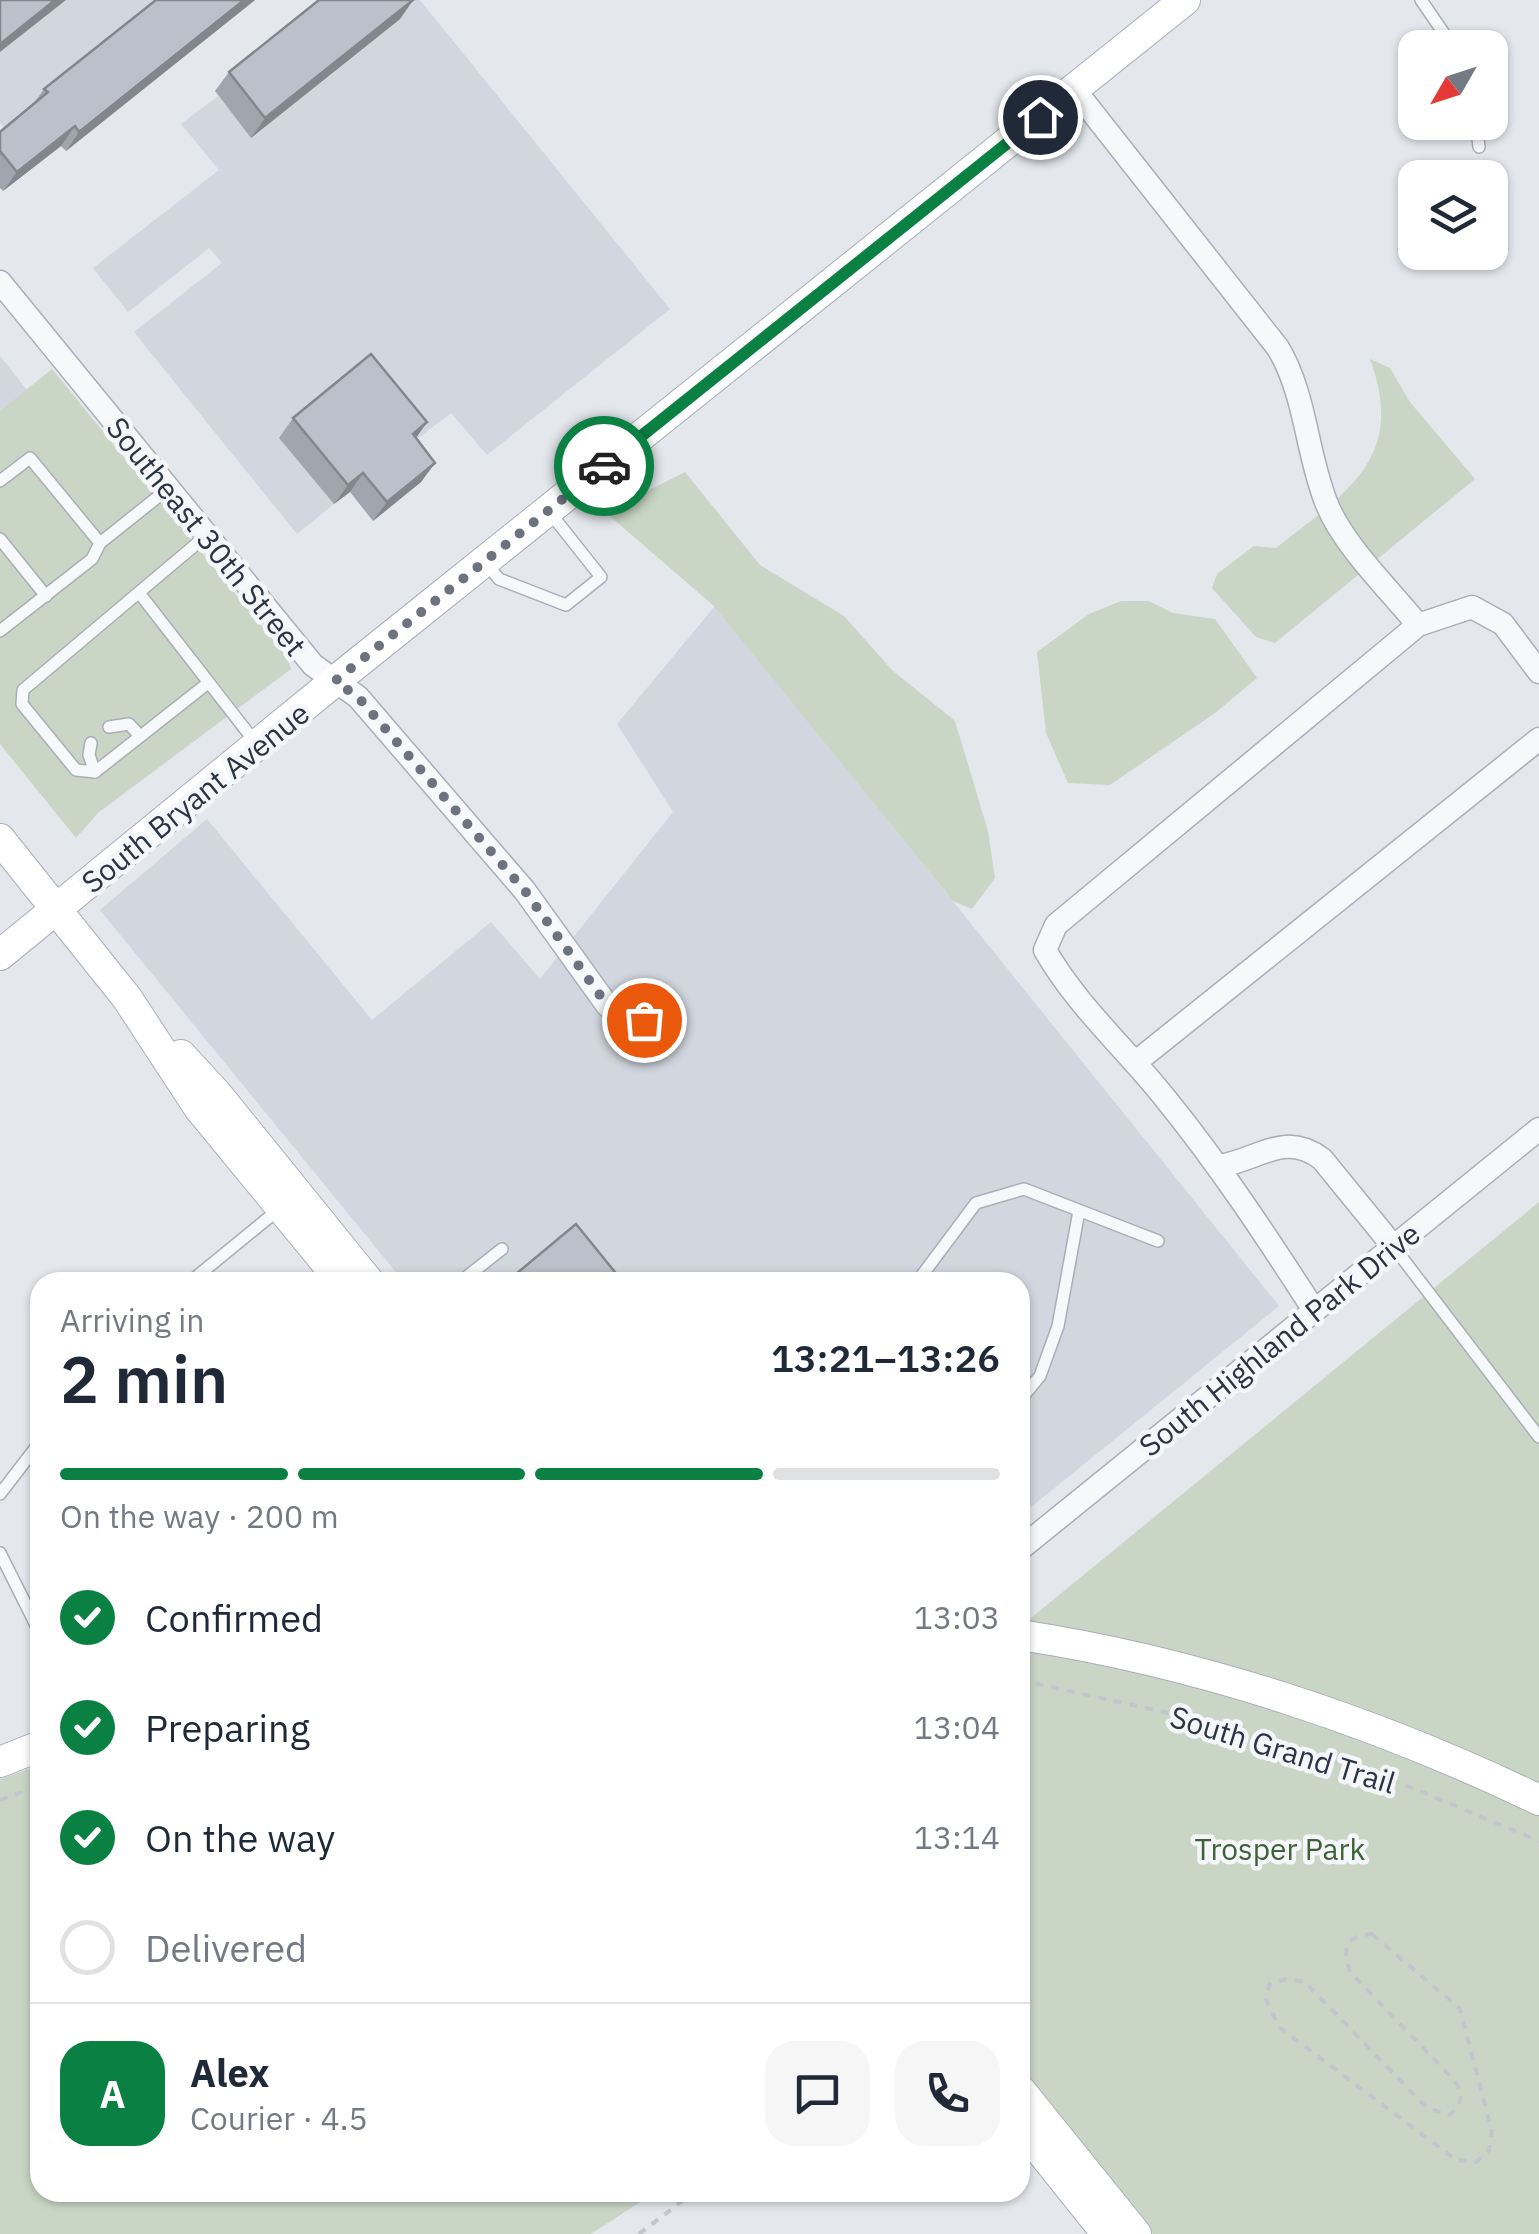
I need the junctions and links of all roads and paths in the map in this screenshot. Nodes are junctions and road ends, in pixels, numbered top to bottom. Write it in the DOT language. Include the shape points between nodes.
graph roads {
  1 [pos="1185,0"];
  2 [pos="1421,0"];
  3 [pos="1442,30"];
  4 [pos="1074,90"];
  5 [pos="1478,140"];
  6 [pos="1479,147"];
  7 [pos="0,282"];
  8 [pos="0,482"];
  9 [pos="169,488"];
  10 [pos="548,510"];
  11 [pos="207,535"];
  12 [pos="0,540"];
  13 [pos="100,542"];
  14 [pos="484,561"];
  15 [pos="140,594"];
  16 [pos="46,596"];
  17 [pos="1418,625"];
  18 [pos="0,631"];
  19 [pos="1539,672"];
  20 [pos="335,681"];
  21 [pos="208,683"];
  22 [pos="110,727"];
  23 [pos="140,736"];
  24 [pos="1539,739"];
  25 [pos="91,743"];
  26 [pos="258,746"];
  27 [pos="95,772"];
  28 [pos="0,839"];
  29 [pos="57,910"];
  30 [pos="0,954"];
  31 [pos="127,998"];
  32 [pos="658,1000"];
  33 [pos="1136,1062"];
  34 [pos="1539,1129"];
  35 [pos="1220,1166"];
  36 [pos="281,1208"];
  37 [pos="1079,1212"];
  38 [pos="1158,1242"];
  39 [pos="1393,1246"];
  40 [pos="502,1249"];
  41 [pos="202,1272"];
  42 [pos="334,1272"];
  43 [pos="361,1272"];
  44 [pos="473,1272"];
  45 [pos="924,1272"];
  46 [pos="1314,1310"];
  47 [pos="1030,1388"];
  48 [pos="1539,1438"];
  49 [pos="30,1455"];
  50 [pos="0,1494"];
  51 [pos="1030,1541"];
  52 [pos="0,1553"];
  53 [pos="30,1614"];
  54 [pos="1030,1637"];
  55 [pos="1030,1682"];
  56 [pos="30,1750"];
  57 [pos="0,1762"];
  58 [pos="30,1789"];
  59 [pos="0,1800"];
  60 [pos="1539,1800"];
  61 [pos="1539,1841"];
  62 [pos="1379,2056"];
  63 [pos="1030,2102"];
  64 [pos="1030,2137"];
  65 [pos="681,2202"];
  66 [pos="640,2234"];
  67 [pos="1108,2234"];
  68 [pos="1136,2234"];
  1 -- 4 [label="street, South Bryant Avenue"];
  2 -- 3 [label="lane"];
  4 -- 10 [label="street, South Bryant Avenue"];
  4 -- 17 [label="street" via="1278,348 1296,386 1327,505"];
  5 -- 6 [label="lane"];
  7 -- 9 [label="street, Southeast 30th Street"];
  8 -- 13 [label="lane" via="30,458"];
  9 -- 11 [label="street, Southeast 30th Street"];
  9 -- 13 [label="lane"];
  10 -- 14 [label="street, South Bryant Avenue"];
  10 -- 14 [label="lane" via="601,577 566,605 499,579"];
  11 -- 15 [label="lane"];
  11 -- 20 [label="street, Southeast 30th Street" via="312,665"];
  12 -- 16 [label="lane"];
  13 -- 16 [label="lane" via="92,559"];
  14 -- 20 [label="street, South Bryant Avenue"];
  15 -- 21 [label="lane"];
  15 -- 27 [label="lane" via="24,690 22,704 76,770"];
  16 -- 18 [label="lane"];
  17 -- 19 [label="street" via="1472,607 1503,624"];
  17 -- 33 [label="street" via="1056,925 1045,950 1058,973"];
  20 -- 26 [label="street, South Bryant Avenue"];
  20 -- 32 [label="street, Southeast 30th Street" via="358,697 525,891 607,1005 628,1024 644,1020"];
  21 -- 23 [label="lane"];
  21 -- 26 [label="lane"];
  22 -- 23 [label="lane" via="129,724"];
  23 -- 27 [label="lane"];
  24 -- 33 [label="street"];
  25 -- 27 [label="lane"];
  26 -- 29 [label="street, South Bryant Avenue"];
  28 -- 29 [label="street"];
  29 -- 30 [label="street, South Bryant Avenue"];
  29 -- 31 [label="street"];
  31 -- 36 [label="street" via="199,1108"];
  31 -- 43 [label="street" via="216,1093"];
  33 -- 35 [label="street"];
  34 -- 39 [label="street, South Highland Park Drive"];
  35 -- 39 [label="street" via="1281,1145 1308,1148"];
  35 -- 46 [label="street"];
  36 -- 41 [label="lane"];
  36 -- 42 [label="street"];
  37 -- 38 [label="lane"];
  37 -- 45 [label="lane" via="1024,1189 976,1203"];
  37 -- 47 [label="lane" via="1058,1326"];
  39 -- 46 [label="street, South Highland Park Drive"];
  39 -- 48 [label="lane"];
  40 -- 44 [label="lane"];
  46 -- 51 [label="street, South Highland Park Drive"];
  49 -- 50 [label="lane"];
  52 -- 53 [label="lane"];
  54 -- 60 [label="street" via="1167,1666 1328,1714"];
  55 -- 61 [label="path, South Grand Trail" via="1200,1720 1398,1782"];
  56 -- 57 [label="street"];
  58 -- 59 [label="path"];
  62 -- 62 [label="path" via="1304,1982 1269,1985 1266,2000 1280,2028 1315,2056 1456,2160 1476,2162 1490,2150 1492,2132 1460,2009 1372,1934 1357,1935 1344,1954 1350,1972 1455,2080 1459,2108 1449,2115 1428,2108"];
  63 -- 68 [label="street"];
  64 -- 67 [label="street"];
  65 -- 66 [label="path"];
}
